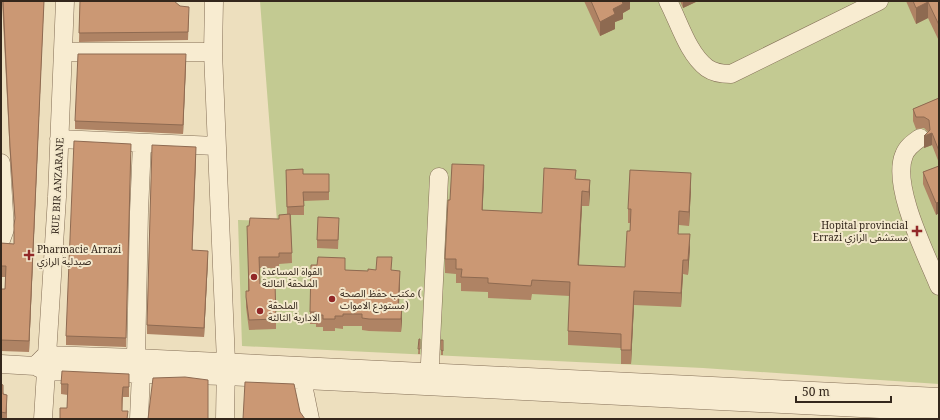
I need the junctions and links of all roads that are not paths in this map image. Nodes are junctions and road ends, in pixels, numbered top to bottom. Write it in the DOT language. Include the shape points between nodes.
graph roads {
  1 [pos="65,1"];
  2 [pos="214,1"];
  3 [pos="668,1"];
  4 [pos="879,1"];
  5 [pos="63,52"];
  6 [pos="213,52"];
  7 [pos="920,138"];
  8 [pos="59,139"];
  9 [pos="142,143"];
  10 [pos="216,146"];
  11 [pos="1,162"];
  12 [pos="439,177"];
  13 [pos="1,240"];
  14 [pos="939,286"];
  15 [pos="1,364"];
  16 [pos="42,364"];
  17 [pos="138,366"];
  18 [pos="226,369"];
  19 [pos="300,373"];
  20 [pos="429,379"];
  21 [pos="565,386"];
  22 [pos="939,397"];
  23 [pos="939,412"];
  24 [pos="43,419"];
  25 [pos="139,419"];
  26 [pos="225,419"];
  27 [pos="310,419"];
  1 -- 5 [label="street, RUE BIR ANZARANE"];
  2 -- 6 [label="street"];
  3 -- 4 [label="street" via="701,63 722,74 731,74"];
  5 -- 6 [label="street"];
  5 -- 8 [label="street, RUE BIR ANZARANE"];
  6 -- 10 [label="street"];
  7 -- 14 [label="street" via="904,155 901,181 907,205"];
  8 -- 9 [label="street"];
  8 -- 16 [label="street, RUE BIR ANZARANE"];
  9 -- 10 [label="street"];
  9 -- 17 [label="street"];
  10 -- 18 [label="street"];
  11 -- 13 [label="street" via="4,229"];
  12 -- 20 [label="street"];
  15 -- 16 [label="street"];
  16 -- 17 [label="street"];
  16 -- 24 [label="street, RUE BIR ANZARANE"];
  17 -- 18 [label="street"];
  17 -- 25 [label="street"];
  18 -- 19 [label="street"];
  18 -- 26 [label="street"];
  19 -- 20 [label="street"];
  19 -- 27 [label="street"];
  20 -- 21 [label="street"];
  21 -- 22 [label="street"];
  21 -- 23 [label="street"];
}
